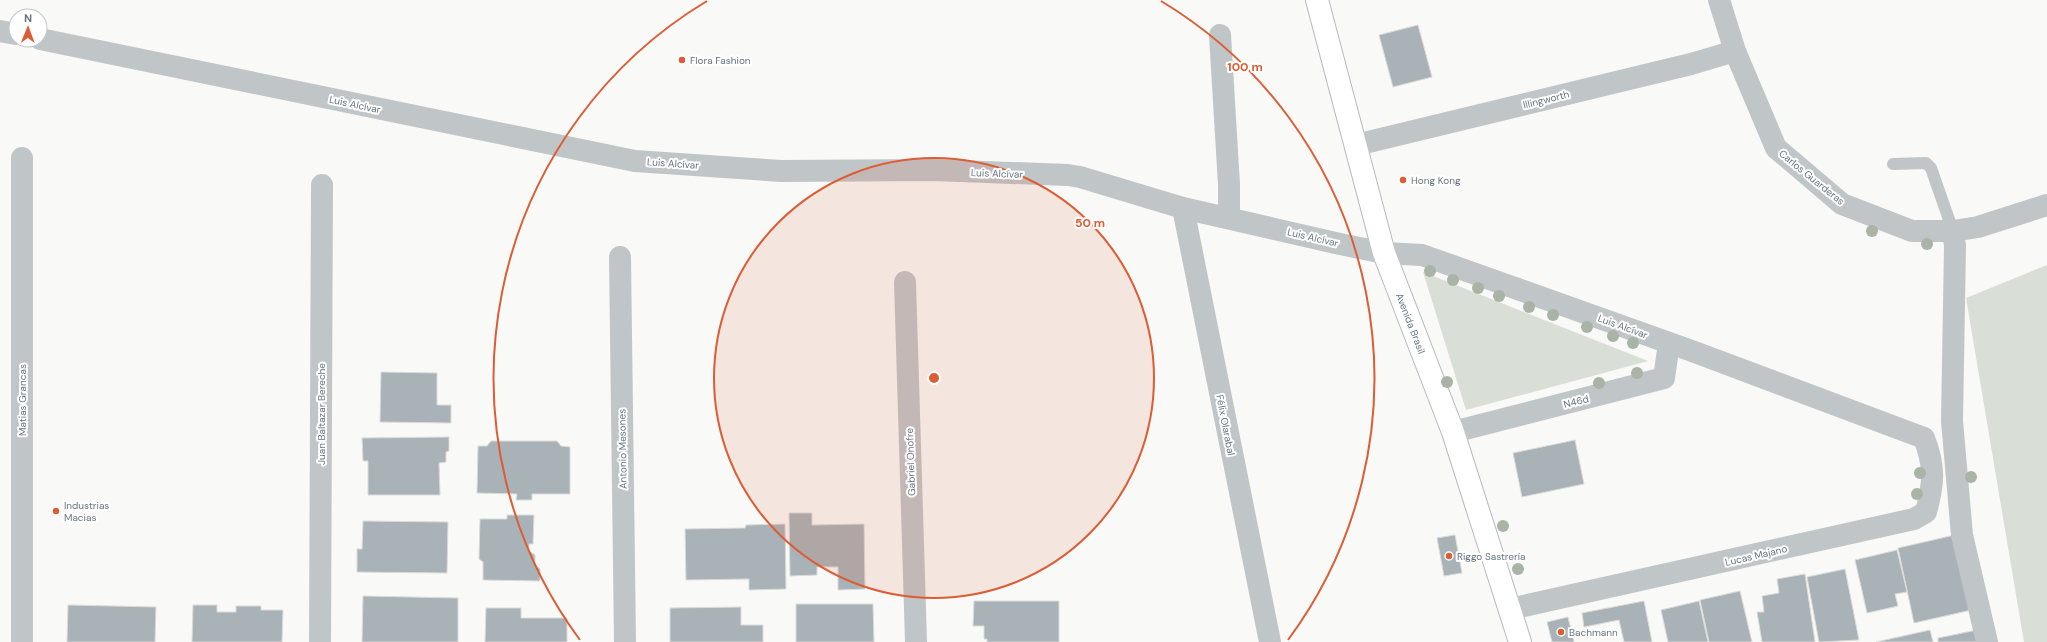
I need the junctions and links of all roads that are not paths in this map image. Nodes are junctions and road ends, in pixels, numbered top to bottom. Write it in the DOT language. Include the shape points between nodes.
graph roads {
  1 [pos="1318,0"];
  2 [pos="1719,0"];
  3 [pos="1220,35"];
  4 [pos="48,41"];
  5 [pos="1735,51"];
  6 [pos="1356,145"];
  7 [pos="22,158"];
  8 [pos="1894,164"];
  9 [pos="322,185"];
  10 [pos="2047,205"];
  11 [pos="1183,208"];
  12 [pos="1229,218"];
  13 [pos="1953,231"];
  14 [pos="1384,253"];
  15 [pos="620,257"];
  16 [pos="905,282"];
  17 [pos="1669,343"];
  18 [pos="1453,432"];
  19 [pos="1924,438"];
  20 [pos="1956,463"];
  21 [pos="1933,467"];
  22 [pos="1510,609"];
  23 [pos="22,642"];
  24 [pos="320,642"];
  25 [pos="625,642"];
  26 [pos="916,642"];
  27 [pos="1270,642"];
  28 [pos="1520,642"];
  29 [pos="1987,642"];
  1 -- 6 [label="street, Avenida Brasil"];
  2 -- 5 [label="street, Carlos Guarderas"];
  3 -- 12 [label="street"];
  4 -- 11 [label="street, Luis Alcívar" via="635,161 781,171 933,170 1068,175 1093,180"];
  5 -- 6 [label="street, Illingworth" via="1691,64"];
  5 -- 13 [label="street, Carlos Guarderas" via="1776,148 1842,204 1912,231"];
  6 -- 14 [label="street, Avenida Brasil"];
  7 -- 23 [label="street, Matias Grancas"];
  8 -- 13 [label="lane" via="1926,163 1931,168"];
  9 -- 24 [label="street, Juan Baltazar Bereche"];
  10 -- 13 [label="street, Carlos Guarderas" via="1978,227"];
  11 -- 12 [label="street, Luis Alcívar"];
  11 -- 27 [label="street, Félix Olarabal"];
  12 -- 14 [label="street, Luis Alcívar"];
  13 -- 20 [label="street" via="1955,246 1952,421"];
  14 -- 17 [label="street, Luis Alcívar" via="1422,255"];
  14 -- 18 [label="street, Avenida Brasil"];
  15 -- 25 [label="street, Antonio Mesones"];
  16 -- 26 [label="street, Gabriel Onofre"];
  17 -- 18 [label="street, N46d" via="1664,378"];
  17 -- 19 [label="street, Luis Alcívar"];
  18 -- 22 [label="street, Avenida Brasil"];
  19 -- 21 [label="street, Lucas Majano"];
  20 -- 21 [label="street"];
  20 -- 29 [label="street" via="1962,535"];
  21 -- 22 [label="street, Lucas Majano" via="1932,491 1926,512 1914,519"];
  22 -- 28 [label="street, Avenida Brasil"];
}
